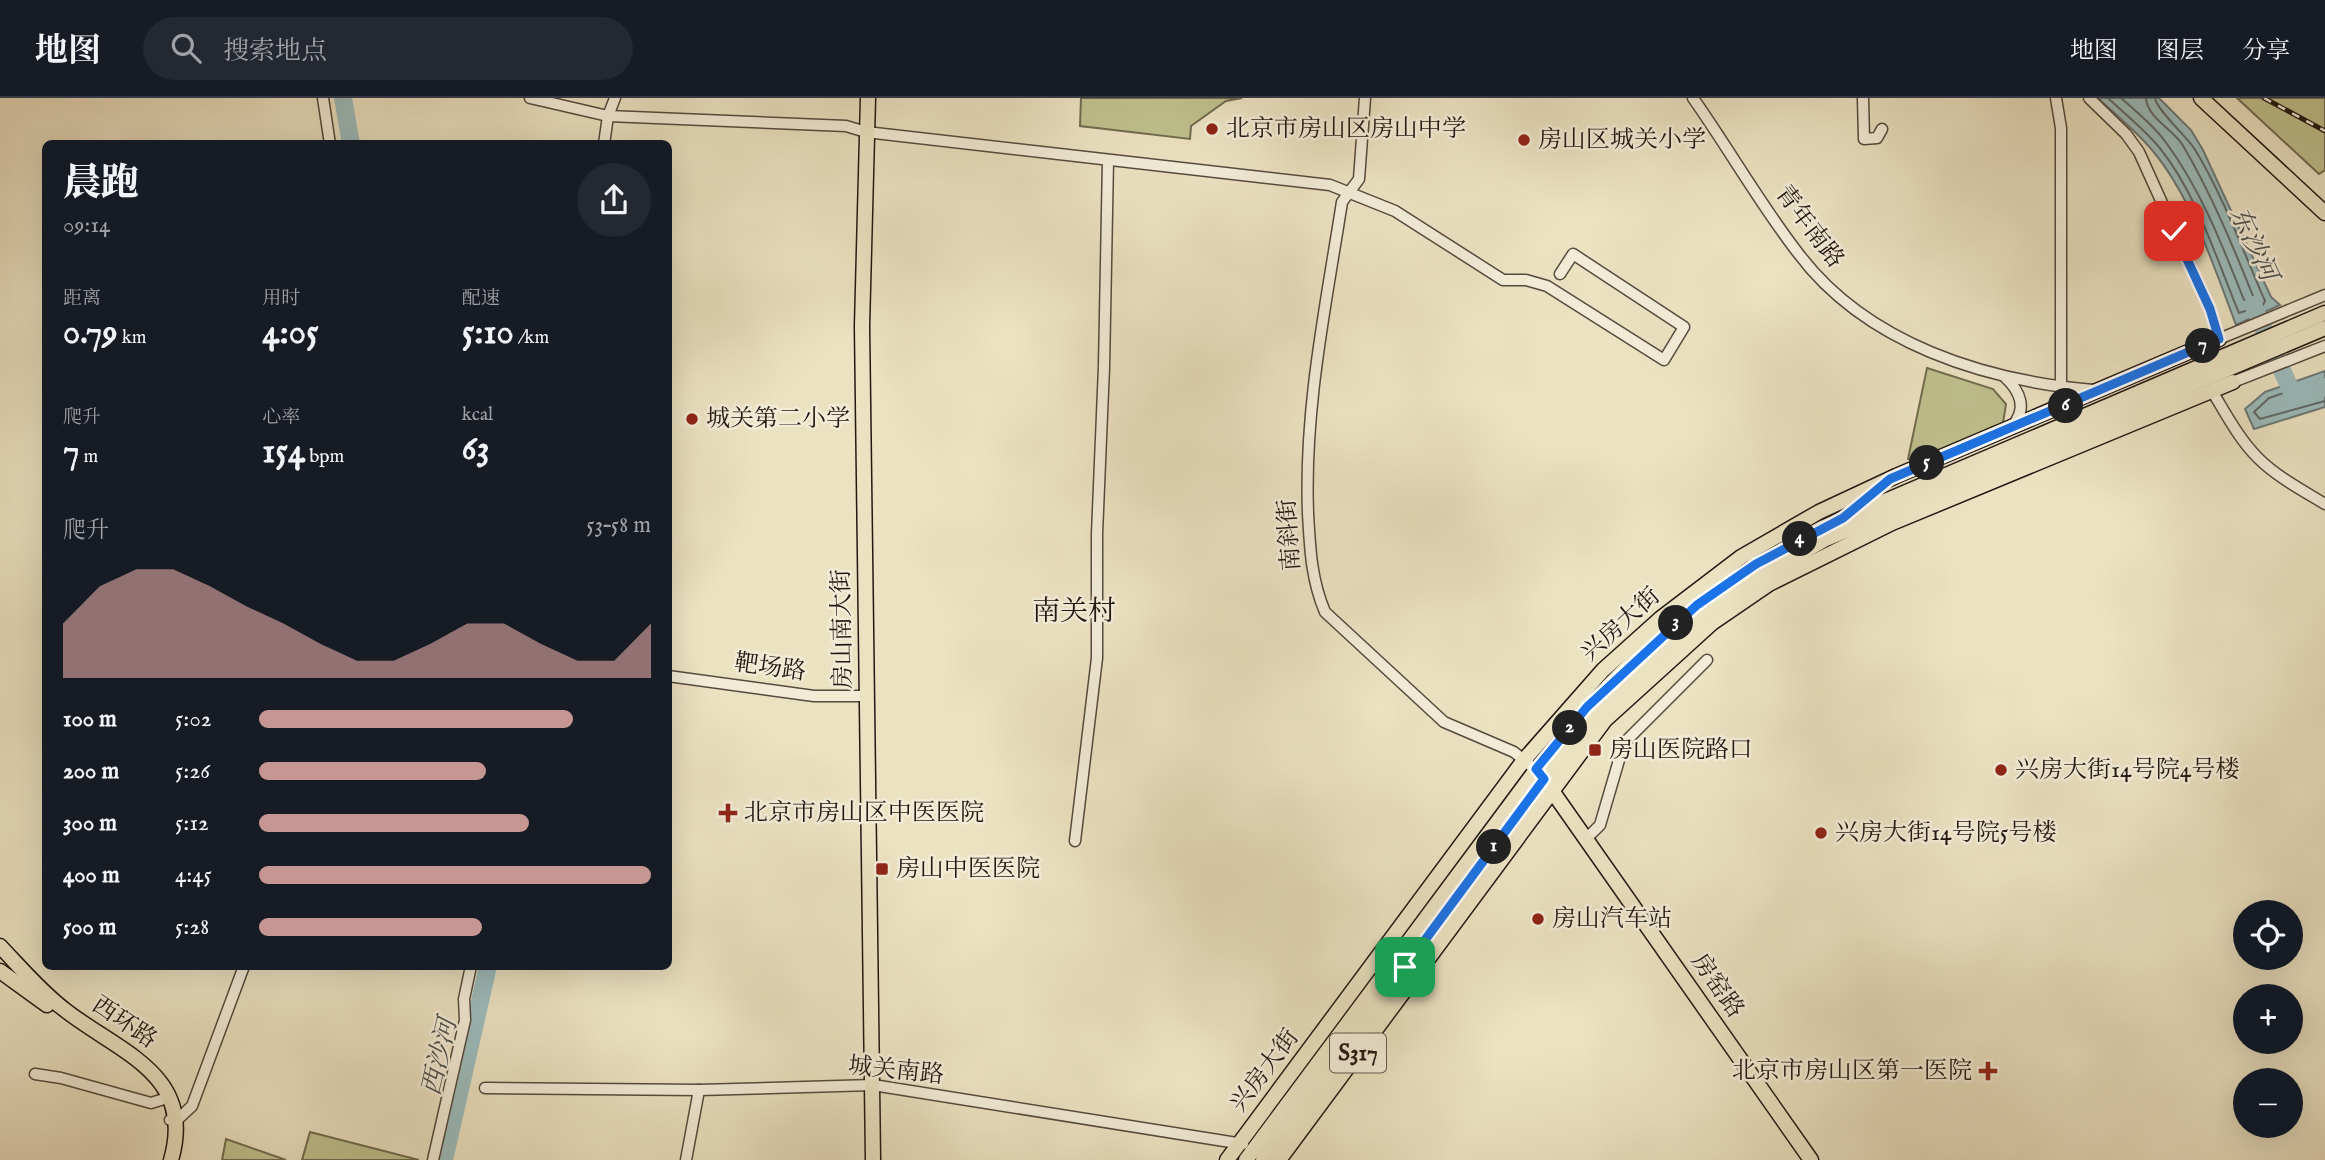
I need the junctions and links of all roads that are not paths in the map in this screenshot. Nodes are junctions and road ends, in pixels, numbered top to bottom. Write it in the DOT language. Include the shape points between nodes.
graph roads {
  1 [pos="323,98"];
  2 [pos="530,98"];
  3 [pos="615,98"];
  4 [pos="868,98"];
  5 [pos="1365,98"];
  6 [pos="1693,98"];
  7 [pos="1863,98"];
  8 [pos="2056,98"];
  9 [pos="2089,98"];
  10 [pos="2200,98"];
  11 [pos="608,116"];
  12 [pos="1882,129"];
  13 [pos="866,132"];
  14 [pos="329,140"];
  15 [pos="605,140"];
  16 [pos="1108,160"];
  17 [pos="1349,192"];
  18 [pos="2325,212"];
  19 [pos="1560,274"];
  20 [pos="2325,295"];
  21 [pos="2316,317"];
  22 [pos="2219,339"];
  23 [pos="2322,347"];
  24 [pos="2227,369"];
  25 [pos="2003,376"];
  26 [pos="2154,385"];
  27 [pos="2061,387"];
  28 [pos="2101,391"];
  29 [pos="2211,391"];
  30 [pos="2002,433"];
  31 [pos="2066,437"];
  32 [pos="2095,439"];
  33 [pos="1890,479"];
  34 [pos="2325,504"];
  35 [pos="1843,518"];
  36 [pos="1681,601"];
  37 [pos="1664,634"];
  38 [pos="1707,660"];
  39 [pos="672,677"];
  40 [pos="1626,677"];
  41 [pos="1592,681"];
  42 [pos="867,696"];
  43 [pos="1622,706"];
  44 [pos="1524,760"];
  45 [pos="1544,780"];
  46 [pos="1586,839"];
  47 [pos="1075,841"];
  48 [pos="1473,896"];
  49 [pos="1452,903"];
  50 [pos="0,946"];
  51 [pos="243,970"];
  52 [pos="470,970"];
  53 [pos="1,975"];
  54 [pos="34,1074"];
  55 [pos="873,1086"];
  56 [pos="485,1088"];
  57 [pos="699,1090"];
  58 [pos="164,1099"];
  59 [pos="173,1120"];
  60 [pos="1239,1144"];
  61 [pos="1260,1153"];
  62 [pos="164,1160"];
  63 [pos="172,1160"];
  64 [pos="433,1160"];
  65 [pos="686,1160"];
  66 [pos="873,1160"];
  67 [pos="1227,1160"];
  68 [pos="1246,1160"];
  69 [pos="1279,1160"];
  70 [pos="1811,1160"];
  1 -- 14 [label="street"];
  2 -- 11 [label="street"];
  3 -- 11 [label="street"];
  4 -- 13 [label="main road, 房山南大街"];
  5 -- 17 [label="street, 南斜街" via="1359,179"];
  6 -- 25 [label="street, 青年南路" via="1798,254 1827,286 1875,324 1909,343"];
  7 -- 12 [label="street" via="1864,139 1877,138"];
  8 -- 27 [label="street" via="2061,128"];
  9 -- 22 [label="street" via="2139,152 2210,309"];
  10 -- 18 [label="main road"];
  11 -- 13 [label="street" via="846,126"];
  11 -- 15 [label="street"];
  13 -- 16 [label="street"];
  13 -- 42 [label="main road, 房山南大街" via="862,326"];
  16 -- 17 [label="street" via="1330,185"];
  16 -- 47 [label="street" via="1097,658"];
  17 -- 19 [label="street" via="1395,211 1503,280 1547,286 1664,360 1684,327 1573,254"];
  17 -- 44 [label="street, 南斜街" via="1342,202 1306,459 1310,560 1316,591 1325,612 1444,722"];
  20 -- 21 [label="street"];
  21 -- 22 [label="street"];
  21 -- 24 [label="main road"];
  22 -- 28 [label="main road, 兴房大街 / S317"];
  23 -- 24 [label="street"];
  24 -- 26 [label="main road, 兴房大街 / S317"];
  24 -- 29 [label="main road"];
  24 -- 31 [label="main road, 兴房大街 / S317"];
  25 -- 27 [label="street, 青年南路"];
  25 -- 30 [label="street" via="2018,392 2021,405 2018,419"];
  26 -- 28 [label="main road"];
  26 -- 35 [label="main road, 兴房大街 / S317"];
  27 -- 28 [label="street, 青年南路"];
  28 -- 30 [label="main road, 兴房大街 / S317"];
  29 -- 32 [label="main road, S317"];
  29 -- 34 [label="street" via="2258,459"];
  30 -- 33 [label="main road, 兴房大街 / S317"];
  31 -- 32 [label="main road"];
  31 -- 40 [label="main road, 兴房大街 / S317" via="1826,539 1702,616"];
  32 -- 43 [label="main road, S317" via="1900,519 1769,584 1712,623"];
  33 -- 35 [label="main road"];
  33 -- 36 [label="main road, 兴房大街 / S317" via="1819,512 1741,557"];
  35 -- 37 [label="main road, 兴房大街 / S317" via="1756,564"];
  36 -- 37 [label="main road"];
  36 -- 41 [label="main road, 兴房大街 / S317"];
  37 -- 40 [label="main road, 兴房大街 / S317"];
  38 -- 46 [label="street" via="1625,743 1600,825"];
  39 -- 42 [label="street, 靶场路" via="814,696"];
  40 -- 41 [label="main road"];
  40 -- 43 [label="main road"];
  40 -- 45 [label="main road, 兴房大街 / S317"];
  41 -- 44 [label="main road, 兴房大街 / S317"];
  42 -- 55 [label="main road, 房山南大街"];
  43 -- 45 [label="main road, S317"];
  44 -- 45 [label="street, 南斜街"];
  44 -- 60 [label="main road, 兴房大街 / S317"];
  45 -- 46 [label="main road, 房窑路"];
  45 -- 48 [label="main road, S317"];
  45 -- 49 [label="main road, 兴房大街 / S317"];
  45 -- 61 [label="main road, 兴房大街 / S317"];
  46 -- 70 [label="main road, 房窑路"];
  48 -- 49 [label="main road"];
  48 -- 69 [label="main road, S317"];
  49 -- 61 [label="main road, 兴房大街 / S317"];
  50 -- 59 [label="main road, 西环路" via="55,1003 154,1072 170,1096"];
  51 -- 59 [label="street" via="192,1106"];
  52 -- 64 [label="street" via="465,1020"];
  53 -- 58 [label="main road, 西环路" via="141,1070"];
  54 -- 58 [label="street" via="151,1103"];
  55 -- 57 [label="street, 城关南路"];
  55 -- 60 [label="street, 城关南路"];
  55 -- 66 [label="main road, 房山南大街"];
  56 -- 57 [label="street, 城关南路"];
  57 -- 65 [label="street"];
  58 -- 59 [label="main road, 西环路"];
  59 -- 62 [label="main road, 西环路"];
  59 -- 63 [label="main road, 西环路"];
  60 -- 61 [label="street, 城关南路"];
  60 -- 67 [label="main road, 兴房大街 / S317"];
  61 -- 68 [label="main road, 兴房大街 / S317"];
}
